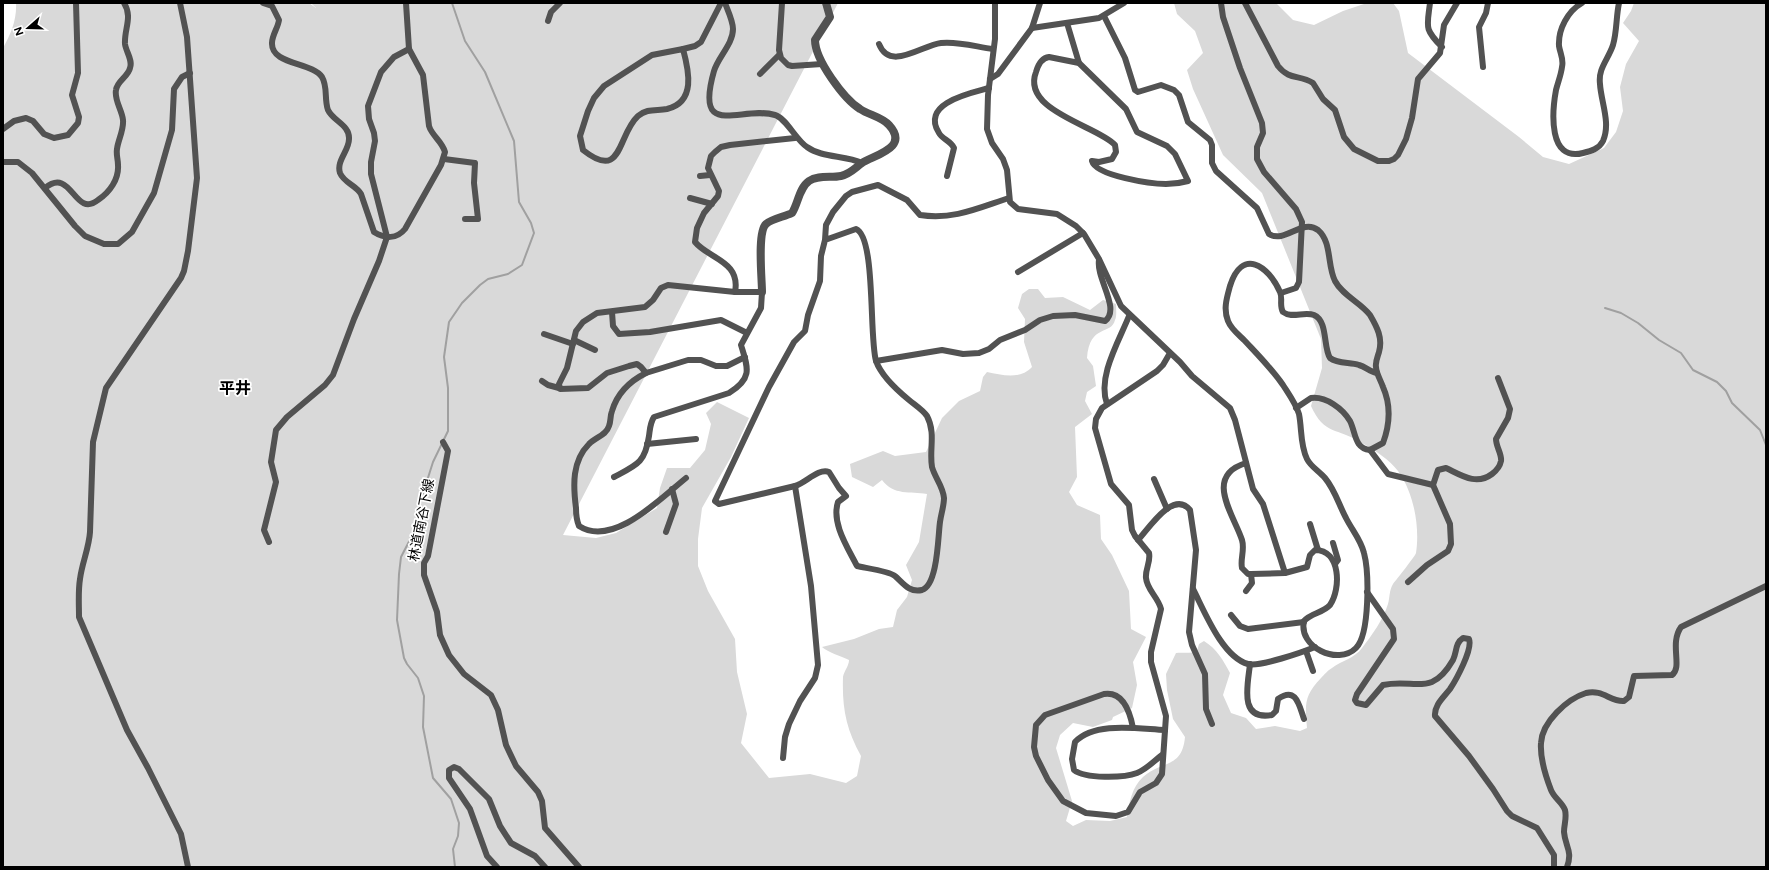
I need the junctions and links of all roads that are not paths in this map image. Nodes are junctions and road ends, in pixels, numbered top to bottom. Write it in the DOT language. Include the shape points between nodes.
graph roads {
  1 [pos="76,3"];
  2 [pos="124,3"];
  3 [pos="180,3"];
  4 [pos="263,3"];
  5 [pos="406,3"];
  6 [pos="560,3"];
  7 [pos="721,3"];
  8 [pos="725,3"];
  9 [pos="782,3"];
  10 [pos="826,3"];
  11 [pos="995,3"];
  12 [pos="1040,3"];
  13 [pos="1124,3"];
  14 [pos="1221,3"];
  15 [pos="1245,3"];
  16 [pos="1430,3"];
  17 [pos="1457,3"];
  18 [pos="1488,3"];
  19 [pos="1582,3"];
  20 [pos="1619,3"];
  21 [pos="1104,16"];
  22 [pos="548,21"];
  23 [pos="1067,23"];
  24 [pos="1032,28"];
  25 [pos="879,44"];
  26 [pos="1442,47"];
  27 [pos="409,49"];
  28 [pos="993,49"];
  29 [pos="683,50"];
  30 [pos="779,55"];
  31 [pos="1079,63"];
  32 [pos="822,64"];
  33 [pos="1484,67"];
  34 [pos="190,73"];
  35 [pos="760,74"];
  36 [pos="990,79"];
  37 [pos="989,88"];
  38 [pos="3,129"];
  39 [pos="795,138"];
  40 [pos="444,159"];
  41 [pos="3,162"];
  42 [pos="862,163"];
  43 [pos="710,175"];
  44 [pos="700,176"];
  45 [pos="947,176"];
  46 [pos="45,188"];
  47 [pos="690,198"];
  48 [pos="1009,198"];
  49 [pos="712,204"];
  50 [pos="465,219"];
  51 [pos="1302,229"];
  52 [pos="1083,233"];
  53 [pos="387,237"];
  54 [pos="825,240"];
  55 [pos="1099,259"];
  56 [pos="1018,272"];
  57 [pos="735,292"];
  58 [pos="762,292"];
  59 [pos="1281,293"];
  60 [pos="612,312"];
  61 [pos="1129,316"];
  62 [pos="747,333"];
  63 [pos="544,334"];
  64 [pos="574,342"];
  65 [pos="595,350"];
  66 [pos="1170,353"];
  67 [pos="745,357"];
  68 [pos="876,361"];
  69 [pos="646,372"];
  70 [pos="1378,373"];
  71 [pos="1498,378"];
  72 [pos="542,381"];
  73 [pos="559,388"];
  74 [pos="1107,404"];
  75 [pos="1296,408"];
  76 [pos="696,439"];
  77 [pos="443,442"];
  78 [pos="647,444"];
  79 [pos="1370,450"];
  80 [pos="1246,463"];
  81 [pos="614,477"];
  82 [pos="686,478"];
  83 [pos="1154,479"];
  84 [pos="1433,485"];
  85 [pos="795,486"];
  86 [pos="672,489"];
  87 [pos="1167,509"];
  88 [pos="1310,524"];
  89 [pos="666,532"];
  90 [pos="1138,540"];
  91 [pos="269,542"];
  92 [pos="1334,543"];
  93 [pos="1318,550"];
  94 [pos="1335,564"];
  95 [pos="1285,573"];
  96 [pos="1251,574"];
  97 [pos="1408,582"];
  98 [pos="1766,586"];
  99 [pos="1193,589"];
  100 [pos="1246,590"];
  101 [pos="1367,592"];
  102 [pos="1231,615"];
  103 [pos="1304,622"];
  104 [pos="1315,647"];
  105 [pos="1306,651"];
  106 [pos="1250,664"];
  107 [pos="1313,670"];
  108 [pos="1304,719"];
  109 [pos="1212,724"];
  110 [pos="1133,728"];
  111 [pos="1165,730"];
  112 [pos="1162,755"];
  113 [pos="783,758"];
  114 [pos="188,867"];
  115 [pos="497,867"];
  116 [pos="545,867"];
  117 [pos="580,867"];
  118 [pos="1554,867"];
  119 [pos="1568,867"];
  1 -- 38 [label="street" via="78,74 72,95 79,117 77,125 68,134 58,138 44,134 34,121 26,118 14,121"];
  2 -- 46 [label="street" via="129,16 125,43 131,65 115,92 123,121 117,150 118,168 115,180 98,201 87,203 78,200 68,187 59,182 53,182"];
  3 -- 34 [label="street" via="187,37"];
  4 -- 53 [label="street" via="272,6 279,20 272,43 275,53 280,58 306,67 321,76 326,89 328,110 345,127 349,137 339,171 342,177 358,188 374,232"];
  5 -- 27 [label="street"];
  6 -- 22 [label="street" via="551,12"];
  7 -- 29 [label="street" via="701,42"];
  8 -- 39 [label="street" via="733,29 732,37 714,71 709,103 715,112 721,115 775,115 783,121"];
  9 -- 30 [label="street"];
  10 -- 32 [label="street" via="830,17 815,40"];
  11 -- 28 [label="street"];
  12 -- 24 [label="street"];
  13 -- 21 [label="street"];
  14 -- 51 [label="street" via="1223,17 1240,68 1262,123 1257,159 1264,172 1296,209 1302,222"];
  15 -- 26 [label="street" via="1283,72 1313,83 1323,99 1338,114 1348,143 1363,155 1378,161 1394,159 1403,147 1412,118 1418,79 1438,57"];
  16 -- 26 [label="street" via="1427,29"];
  17 -- 26 [label="street" via="1444,25"];
  18 -- 33 [label="street" via="1479,27"];
  19 -- 20 [label="street" via="1568,15 1560,41 1563,65 1555,97 1554,121 1558,146 1569,155 1594,150 1603,141 1606,125 1599,77 1602,64 1612,47"];
  21 -- 23 [label="street"];
  21 -- 51 [label="street" via="1125,58 1135,90 1138,92 1161,85 1179,95 1188,122 1210,140 1212,163 1216,172 1257,208 1269,234 1284,235"];
  23 -- 24 [label="street"];
  23 -- 31 [label="street"];
  24 -- 36 [label="street" via="998,74"];
  25 -- 28 [label="street" via="884,52 895,57 942,43"];
  27 -- 40 [label="street" via="423,75 430,131 444,147"];
  27 -- 53 [label="street" via="394,57 381,72 368,106 375,141 371,174"];
  28 -- 36 [label="street"];
  29 -- 29 [label="street" via="689,84 688,93 680,103 667,109 648,111 637,117 617,154 609,161 602,161 583,150 580,136 588,111 604,86 652,55"];
  30 -- 32 [label="street" via="792,66"];
  30 -- 35 [label="street"];
  31 -- 31 [label="street" via="1053,57 1045,58 1038,67 1034,83 1037,93 1048,105 1115,145 1116,152 1112,159 1092,161 1092,164 1114,175 1151,183 1188,181 1175,154 1167,146 1137,132 1126,109"];
  32 -- 42 [label="street" via="855,105 887,124 894,133 890,148"];
  34 -- 46 [label="street" via="182,77 174,89 172,130 154,193 136,226 124,240 111,245 85,236"];
  34 -- 114 [label="street" via="197,178 186,264 181,278 120,366 106,388 102,400 93,442 89,544 80,578 78,603 79,617 117,708 181,834"];
  36 -- 37 [label="street"];
  37 -- 45 [label="street" via="948,101 939,109 936,128 954,148"];
  37 -- 48 [label="street" via="987,130 1005,164"];
  39 -- 42 [label="street" via="811,150"];
  39 -- 43 [label="street" via="721,147 711,156 708,168"];
  40 -- 50 [label="street" via="475,163 474,188 478,219"];
  40 -- 53 [label="street" via="405,229 398,235"];
  41 -- 46 [label="street" via="14,161 21,164"];
  42 -- 58 [label="street" via="842,175 808,182 792,213 764,226 761,243"];
  43 -- 44 [label="street"];
  43 -- 49 [label="street" via="719,191"];
  47 -- 49 [label="street"];
  48 -- 52 [label="street" via="1018,209 1057,214 1069,220"];
  48 -- 54 [label="street" via="958,215 925,215 917,212 904,198 882,187 873,186 852,192 841,201 826,225"];
  49 -- 57 [label="street" via="704,213 697,228 695,242 719,258 731,270 736,285"];
  51 -- 59 [label="street" via="1299,282 1296,288"];
  51 -- 70 [label="street" via="1305,226 1315,228 1323,235 1336,282 1366,310 1376,326 1381,342 1376,367"];
  52 -- 55 [label="street"];
  52 -- 56 [label="street"];
  53 -- 91 [label="street" via="333,375 276,430 272,462 276,482 264,530"];
  54 -- 68 [label="street" via="856,229 864,235 869,264"];
  54 -- 85 [label="street" via="821,256 820,281 805,331 790,347 715,501 719,504 733,502"];
  55 -- 61 [label="street" via="1121,306"];
  55 -- 68 [label="street" via="1102,282 1111,307 1110,317 1105,321 1076,315 1053,316 1040,320 979,352 963,354 942,350"];
  57 -- 58 [label="street"];
  57 -- 60 [label="street" via="668,285 660,288 650,304 645,307"];
  58 -- 62 [label="street" via="761,308"];
  59 -- 70 [label="street" via="1282,310 1286,314 1310,314 1319,319 1330,358 1335,362 1360,365"];
  59 -- 75 [label="street" via="1260,266 1255,263 1248,264 1242,266 1233,277 1225,310 1228,323 1272,371"];
  60 -- 62 [label="street" via="613,326 619,334 650,332 721,320"];
  60 -- 64 [label="street" via="597,313 582,322 576,331"];
  61 -- 66 [label="street"];
  61 -- 74 [label="street" via="1106,378 1104,390"];
  62 -- 67 [label="street" via="741,345"];
  63 -- 64 [label="street"];
  64 -- 65 [label="street"];
  64 -- 73 [label="street"];
  66 -- 74 [label="street" via="1157,371"];
  66 -- 80 [label="street" via="1192,376 1230,408"];
  67 -- 69 [label="street" via="727,366 688,360"];
  67 -- 78 [label="street" via="748,369 739,387 729,393 654,417"];
  68 -- 85 [label="street" via="902,394 926,414 932,427 932,465 944,500 935,565 927,587 912,590 903,585 894,574 857,566 842,535 836,512 838,502 846,496 829,472 819,472"];
  69 -- 73 [label="street" via="637,364 607,373 588,388"];
  69 -- 86 [label="street" via="621,392 615,401 606,432 588,444 578,460 574,474 576,520 579,526 592,532 619,527"];
  70 -- 79 [label="street" via="1388,400 1389,413 1383,443"];
  71 -- 84 [label="street" via="1510,409 1496,439 1501,457 1500,466 1491,475 1478,480 1469,479 1442,467 1438,470"];
  72 -- 73 [label="street" via="548,386"];
  74 -- 90 [label="street" via="1096,418 1096,436 1111,484 1129,505 1132,530"];
  75 -- 79 [label="street" via="1311,398 1329,402 1348,419 1358,443"];
  75 -- 101 [label="street" via="1308,460 1335,493 1346,520 1362,548"];
  76 -- 78 [label="street"];
  77 -- 117 [label="street, 林道南谷下線" via="448,451 428,556 424,563 424,575 437,612 440,635 464,674 491,695 498,710 506,745 516,766 538,792 542,801 545,828"];
  78 -- 81 [label="street" via="641,460"];
  79 -- 84 [label="street" via="1388,474"];
  80 -- 95 [label="street" via="1253,489 1263,504"];
  80 -- 96 [label="street" via="1236,466 1228,474 1224,484 1224,499 1243,546 1242,568"];
  82 -- 86 [label="street"];
  83 -- 87 [label="street"];
  84 -- 97 [label="street" via="1450,524 1451,544 1448,551"];
  85 -- 113 [label="street" via="812,586 818,665 815,678 800,700 789,724"];
  86 -- 89 [label="street" via="676,504"];
  87 -- 90 [label="street"];
  87 -- 99 [label="street" via="1184,505 1190,510 1196,550"];
  88 -- 93 [label="street"];
  90 -- 111 [label="street" via="1149,553 1146,580 1162,609 1151,652 1151,662 1166,710"];
  92 -- 94 [label="street" via="1338,560"];
  93 -- 94 [label="street" via="1327,554"];
  93 -- 95 [label="street" via="1310,555 1307,567"];
  94 -- 103 [label="street" via="1333,598 1327,608 1310,616"];
  95 -- 96 [label="street"];
  96 -- 100 [label="street" via="1252,583"];
  98 -- 119 [label="street" via="1682,627 1675,641 1677,665 1672,675 1634,676 1629,697 1624,701 1599,692 1574,698 1562,706 1550,722 1542,736 1541,748 1551,789 1565,812 1564,834 1570,856"];
  99 -- 106 [label="street" via="1225,646 1240,660"];
  99 -- 109 [label="street" via="1189,632 1192,646 1205,674 1206,709"];
  101 -- 104 [label="street" via="1365,623 1357,648 1335,656"];
  101 -- 118 [label="street" via="1393,629 1394,639 1357,694 1357,703 1366,705 1383,686 1424,685 1438,679 1452,662 1458,642 1463,638 1469,639 1468,653 1455,680 1438,703 1435,716 1469,756 1507,811 1537,828 1554,855"];
  102 -- 103 [label="street" via="1240,626 1248,629"];
  103 -- 104 [label="street" via="1307,639"];
  104 -- 105 [label="street"];
  105 -- 106 [label="street" via="1260,664"];
  105 -- 107 [label="street"];
  106 -- 108 [label="street" via="1246,700 1250,709 1262,715 1272,715 1276,711 1278,699 1292,695 1296,697"];
  110 -- 111 [label="street"];
  110 -- 112 [label="street" via="1097,731 1078,738 1073,751 1074,770 1089,777 1131,775"];
  110 -- 112 [label="street" via="1124,704 1113,693 1045,715 1039,720 1034,740 1036,756 1048,780 1063,801 1086,814 1125,814 1132,808 1140,792 1160,779 1163,768"];
  111 -- 112 [label="street"];
  115 -- 116 [label="street" via="487,856 470,809 450,778 449,770 454,767 489,799 500,826 511,843 535,856"];
}
